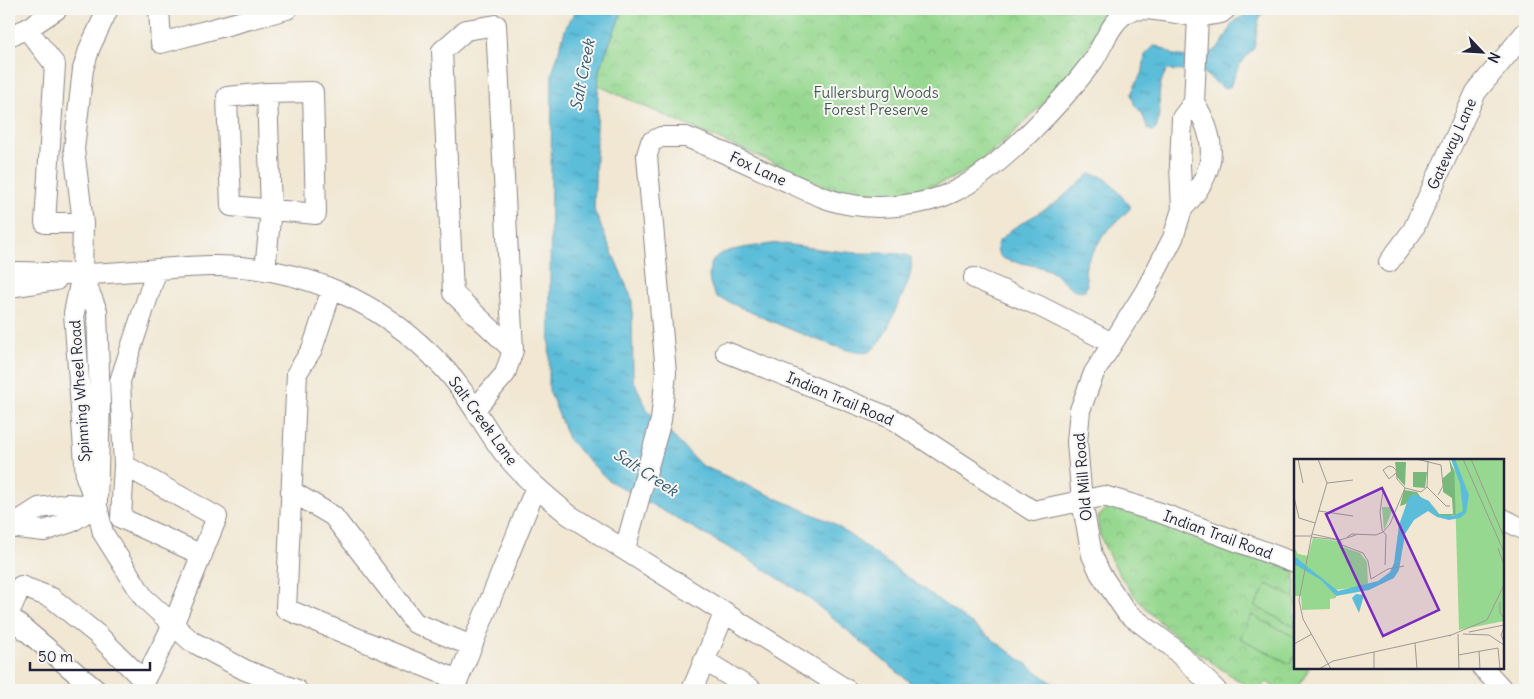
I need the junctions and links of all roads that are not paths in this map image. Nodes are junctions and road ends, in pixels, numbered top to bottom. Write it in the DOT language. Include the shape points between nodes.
graph roads {
  1 [pos="57,9"];
  2 [pos="108,9"];
  3 [pos="159,9"];
  4 [pos="288,9"];
  5 [pos="1226,9"];
  6 [pos="1201,13"];
  7 [pos="18,33"];
  8 [pos="1525,33"];
  9 [pos="55,65"];
  10 [pos="83,69"];
  11 [pos="267,93"];
  12 [pos="1194,102"];
  13 [pos="1182,209"];
  14 [pos="271,210"];
  15 [pos="83,223"];
  16 [pos="1389,262"];
  17 [pos="157,270"];
  18 [pos="265,270"];
  19 [pos="9,272"];
  20 [pos="82,274"];
  21 [pos="974,278"];
  22 [pos="9,287"];
  23 [pos="332,289"];
  24 [pos="1112,343"];
  25 [pos="513,350"];
  26 [pos="726,352"];
  27 [pos="475,409"];
  28 [pos="124,465"];
  29 [pos="536,487"];
  30 [pos="291,492"];
  31 [pos="1082,502"];
  32 [pos="97,506"];
  33 [pos="1504,520"];
  34 [pos="9,527"];
  35 [pos="1525,530"];
  36 [pos="625,549"];
  37 [pos="202,555"];
  38 [pos="1294,563"];
  39 [pos="725,612"];
  40 [pos="9,615"];
  41 [pos="173,625"];
  42 [pos="472,646"];
  43 [pos="704,660"];
  44 [pos="1485,669"];
  45 [pos="455,685"];
  46 [pos="142,686"];
  47 [pos="96,690"];
  48 [pos="297,690"];
  49 [pos="692,690"];
  50 [pos="752,690"];
  51 [pos="847,690"];
  52 [pos="1216,690"];
  53 [pos="1503,690"];
  1 -- 7 [label="street"];
  2 -- 10 [label="street, Spinning Wheel Road"];
  3 -- 4 [label="street" via="161,43"];
  5 -- 6 [label="street" via="1221,13"];
  6 -- 12 [label="street, Old Mill Road"];
  6 -- 36 [label="street, Fox Lane" via="1130,11 1120,18 1081,77 999,161 952,193 919,202 890,207 833,202 686,137 667,136 651,142 647,155 666,373 661,420"];
  7 -- 9 [label="street"];
  8 -- 16 [label="street, Gateway Lane" via="1476,92 1413,230"];
  9 -- 10 [label="street"];
  9 -- 15 [label="street" via="45,223"];
  10 -- 15 [label="street, Spinning Wheel Road" via="74,148"];
  11 -- 14 [label="street"];
  11 -- 14 [label="street" via="227,97 227,107 231,206"];
  11 -- 14 [label="street" via="313,92 316,214"];
  12 -- 13 [label="street, Old Mill Road" via="1182,118"];
  12 -- 13 [label="street, Old Mill Road" via="1206,122 1211,140 1208,172 1198,192"];
  13 -- 24 [label="street, Old Mill Road" via="1173,238 1146,290"];
  14 -- 18 [label="street"];
  15 -- 20 [label="street, Spinning Wheel Road"];
  17 -- 18 [label="street, Salt Creek Lane" via="210,266"];
  17 -- 20 [label="street, Salt Creek Lane"];
  17 -- 28 [label="street" via="120,381"];
  18 -- 23 [label="street, Salt Creek Lane"];
  19 -- 20 [label="street, Salt Creek Lane"];
  20 -- 22 [label="street, Salt Creek Lane"];
  20 -- 32 [label="street, Spinning Wheel Road" via="97,310 100,472"];
  21 -- 24 [label="street"];
  23 -- 27 [label="street, Salt Creek Lane" via="389,319 416,340 448,372"];
  23 -- 30 [label="street" via="312,349 297,373"];
  24 -- 31 [label="street, Old Mill Road" via="1094,373 1080,410 1077,442"];
  25 -- 25 [label="street" via="513,340 496,25 466,30 442,51 453,293"];
  25 -- 27 [label="street" via="505,374"];
  26 -- 31 [label="street, Indian Trail Road" via="890,418 1033,511"];
  27 -- 29 [label="street, Salt Creek Lane" via="504,452"];
  28 -- 37 [label="street" via="121,518"];
  28 -- 37 [label="street" via="217,517"];
  29 -- 36 [label="street, Salt Creek Lane" via="569,515"];
  29 -- 42 [label="street"];
  30 -- 42 [label="street" via="333,516 415,623"];
  30 -- 45 [label="street" via="286,608"];
  31 -- 38 [label="street, Indian Trail Road" via="1104,496 1161,513"];
  31 -- 52 [label="street, Old Mill Road" via="1092,555 1112,594 1128,613 1171,646"];
  32 -- 34 [label="street" via="68,504 39,508"];
  32 -- 41 [label="street, Spinning Wheel Road" via="103,533 144,598"];
  33 -- 35 [label="street"];
  36 -- 39 [label="street, Salt Creek Lane"];
  37 -- 41 [label="street"];
  39 -- 43 [label="street"];
  39 -- 51 [label="street, Salt Creek Lane"];
  40 -- 46 [label="street" via="22,586 52,598 98,635"];
  40 -- 47 [label="street"];
  41 -- 46 [label="street"];
  41 -- 48 [label="street, Spinning Wheel Road" via="199,645 245,670"];
  42 -- 45 [label="street"];
  43 -- 49 [label="street"];
  43 -- 50 [label="street"];
  44 -- 53 [label="street"];
}
